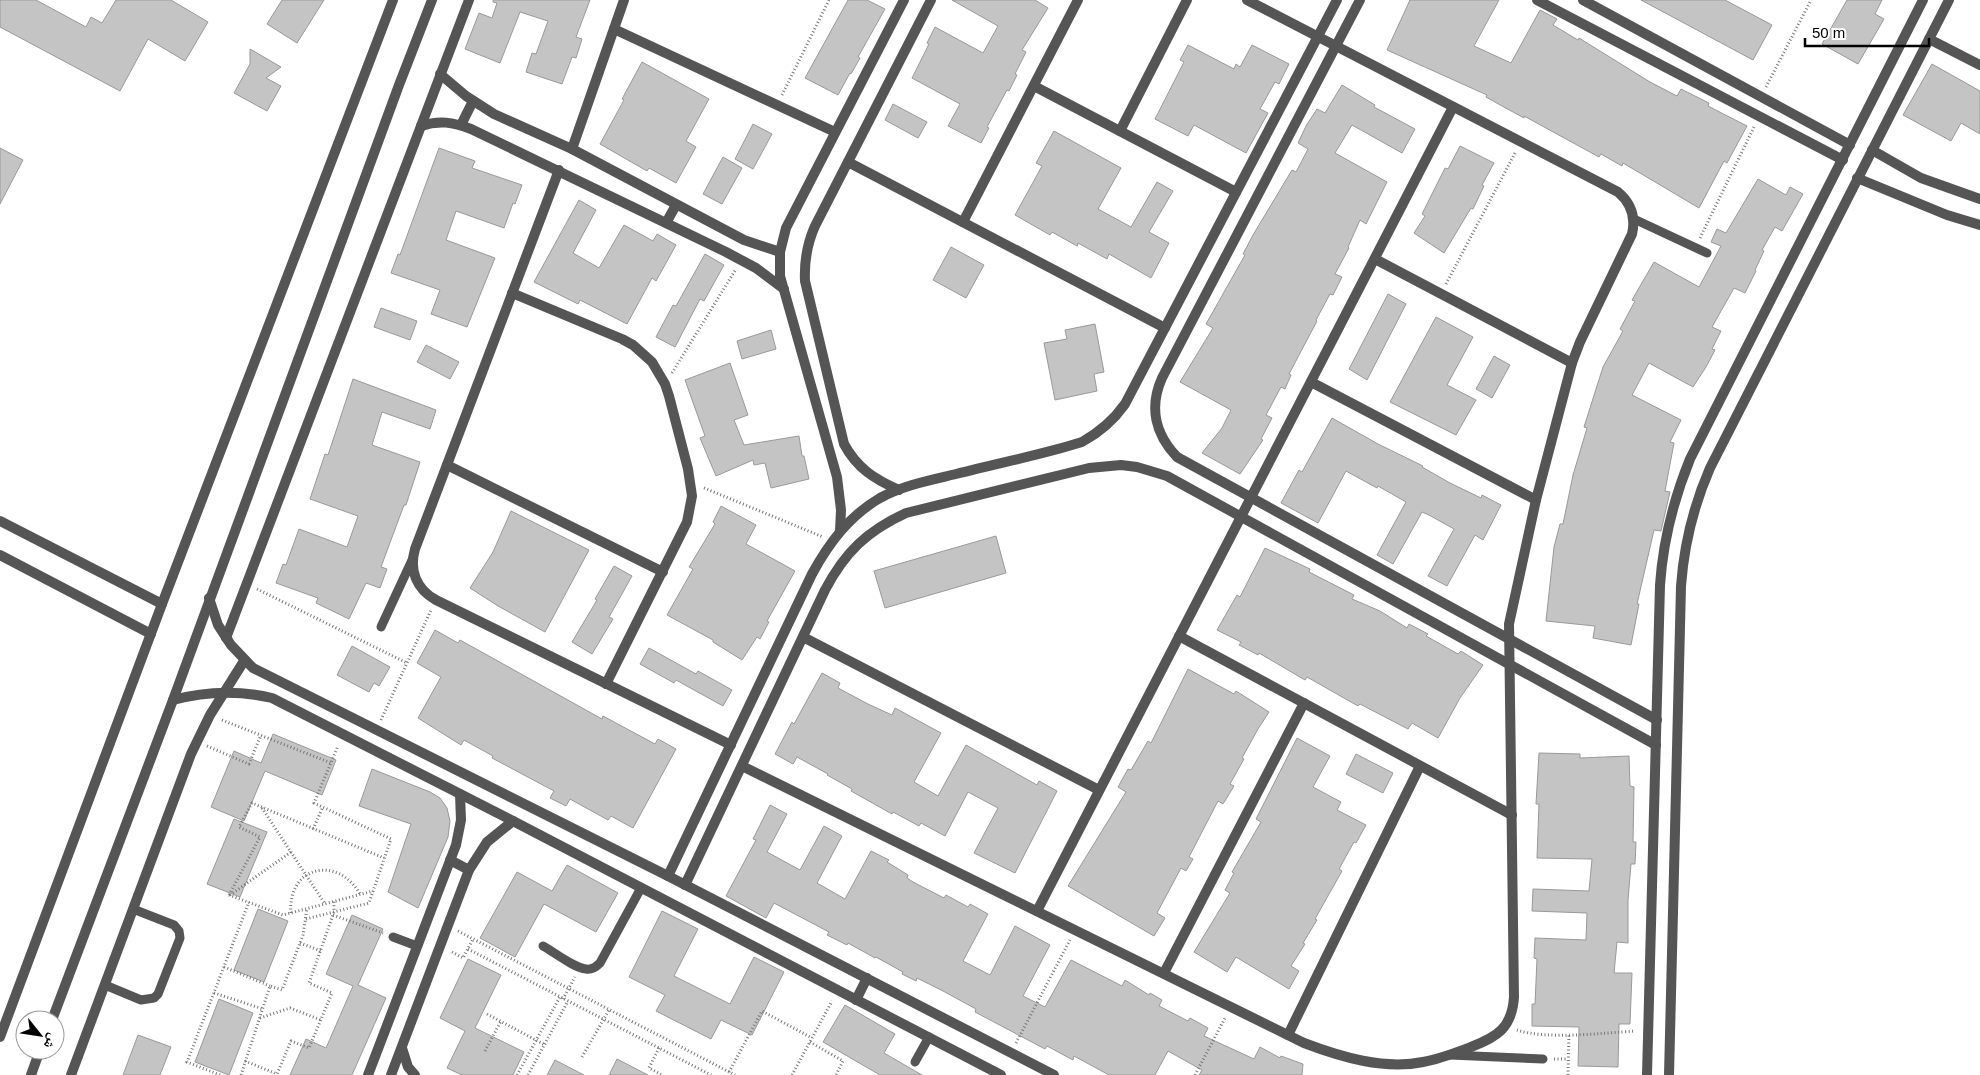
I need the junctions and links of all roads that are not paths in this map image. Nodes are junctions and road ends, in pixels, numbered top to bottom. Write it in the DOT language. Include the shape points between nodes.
graph roads {
  1 [pos="393,0"];
  2 [pos="432,0"];
  3 [pos="468,0"];
  4 [pos="624,0"];
  5 [pos="904,0"];
  6 [pos="931,0"];
  7 [pos="1078,0"];
  8 [pos="1187,0"];
  9 [pos="1247,0"];
  10 [pos="1336,0"];
  11 [pos="1360,0"];
  12 [pos="1537,0"];
  13 [pos="1583,0"];
  14 [pos="1924,0"];
  15 [pos="1949,0"];
  16 [pos="614,29"];
  17 [pos="1318,36"];
  18 [pos="1929,39"];
  19 [pos="1336,46"];
  20 [pos="1980,65"];
  21 [pos="440,74"];
  22 [pos="1034,86"];
  23 [pos="473,101"];
  24 [pos="1453,107"];
  25 [pos="461,125"];
  26 [pos="421,126"];
  27 [pos="1120,131"];
  28 [pos="835,132"];
  29 [pos="1850,145"];
  30 [pos="572,149"];
  31 [pos="1872,150"];
  32 [pos="1843,160"];
  33 [pos="848,162"];
  34 [pos="559,170"];
  35 [pos="1857,178"];
  36 [pos="1236,192"];
  37 [pos="1980,199"];
  38 [pos="676,205"];
  39 [pos="1634,219"];
  40 [pos="963,222"];
  41 [pos="666,223"];
  42 [pos="1980,224"];
  43 [pos="780,252"];
  44 [pos="1707,253"];
  45 [pos="1375,259"];
  46 [pos="785,290"];
  47 [pos="512,293"];
  48 [pos="1165,328"];
  49 [pos="1572,362"];
  50 [pos="1311,382"];
  51 [pos="447,466"];
  52 [pos="899,490"];
  53 [pos="1251,497"];
  54 [pos="1536,500"];
  55 [pos="1241,517"];
  56 [pos="0,521"];
  57 [pos="840,531"];
  58 [pos="0,555"];
  59 [pos="413,558"];
  60 [pos="663,572"];
  61 [pos="209,598"];
  62 [pos="162,604"];
  63 [pos="381,627"];
  64 [pos="151,634"];
  65 [pos="1179,636"];
  66 [pos="803,637"];
  67 [pos="226,638"];
  68 [pos="1509,638"];
  69 [pos="244,661"];
  70 [pos="1509,664"];
  71 [pos="606,684"];
  72 [pos="224,692"];
  73 [pos="172,700"];
  74 [pos="1304,703"];
  75 [pos="1657,720"];
  76 [pos="1656,745"];
  77 [pos="732,746"];
  78 [pos="742,766"];
  79 [pos="1420,766"];
  80 [pos="1099,790"];
  81 [pos="460,794"];
  82 [pos="1512,815"];
  83 [pos="513,821"];
  84 [pos="450,860"];
  85 [pos="469,870"];
  86 [pos="668,876"];
  87 [pos="686,885"];
  88 [pos="641,888"];
  89 [pos="133,909"];
  90 [pos="1037,911"];
  91 [pos="393,937"];
  92 [pos="417,946"];
  93 [pos="543,946"];
  94 [pos="1164,973"];
  95 [pos="867,978"];
  96 [pos="105,985"];
  97 [pos="856,1000"];
  98 [pos="56,1010"];
  99 [pos="1288,1035"];
  100 [pos="0,1037"];
  101 [pos="929,1037"];
  102 [pos="402,1048"];
  103 [pos="1450,1055"];
  104 [pos="1543,1059"];
  105 [pos="36,1060"];
  106 [pos="915,1062"];
  107 [pos="31,1075"];
  108 [pos="71,1075"];
  109 [pos="368,1075"];
  110 [pos="391,1075"];
  111 [pos="415,1075"];
  112 [pos="1001,1075"];
  113 [pos="1054,1075"];
  114 [pos="1647,1075"];
  115 [pos="1669,1075"];
  1 -- 62 [label="street"];
  2 -- 61 [label="street"];
  3 -- 21 [label="street"];
  4 -- 16 [label="street"];
  5 -- 28 [label="street"];
  6 -- 33 [label="street"];
  7 -- 22 [label="street"];
  8 -- 27 [label="street"];
  9 -- 17 [label="street"];
  10 -- 17 [label="street"];
  11 -- 19 [label="street"];
  12 -- 32 [label="street"];
  13 -- 29 [label="street"];
  14 -- 29 [label="street"];
  15 -- 18 [label="street"];
  16 -- 28 [label="street"];
  16 -- 30 [label="street"];
  17 -- 19 [label="street"];
  17 -- 36 [label="street"];
  18 -- 20 [label="street"];
  18 -- 31 [label="street"];
  19 -- 24 [label="street"];
  19 -- 53 [label="street" via="1162,378 1155,399 1159,432 1177,457"];
  21 -- 23 [label="street"];
  21 -- 26 [label="street"];
  22 -- 27 [label="street"];
  22 -- 40 [label="street"];
  23 -- 25 [label="street"];
  23 -- 30 [label="street" via="494,114"];
  24 -- 39 [label="street" via="1618,192 1629,204"];
  24 -- 45 [label="street"];
  25 -- 26 [label="street" via="441,122"];
  25 -- 34 [label="street"];
  26 -- 67 [label="street"];
  27 -- 36 [label="street"];
  28 -- 43 [label="street" via="786,228"];
  29 -- 32 [label="street"];
  30 -- 38 [label="street"];
  31 -- 35 [label="street"];
  31 -- 37 [label="street" via="1921,178"];
  32 -- 75 [label="street" via="1680,484 1662,561"];
  33 -- 40 [label="street"];
  33 -- 52 [label="street" via="809,239 805,281 844,444 869,475"];
  34 -- 41 [label="street"];
  34 -- 47 [label="street"];
  35 -- 42 [label="street" via="1947,215"];
  35 -- 115 [label="street" via="1710,468 1687,539 1681,586"];
  36 -- 48 [label="street"];
  38 -- 41 [label="street"];
  38 -- 43 [label="street" via="744,240"];
  39 -- 44 [label="lane"];
  39 -- 49 [label="street" via="1632,234"];
  40 -- 48 [label="street"];
  41 -- 46 [label="street" via="756,268"];
  43 -- 46 [label="street" via="780,276"];
  45 -- 49 [label="street"];
  45 -- 50 [label="street"];
  46 -- 57 [label="street" via="834,461 840,494"];
  47 -- 51 [label="street"];
  47 -- 60 [label="street" via="622,338 652,362 665,384 692,496 687,522"];
  48 -- 52 [label="street" via="1125,404 1114,420 1099,432 1064,448 928,480"];
  49 -- 54 [label="street"];
  50 -- 53 [label="street"];
  50 -- 54 [label="street"];
  51 -- 59 [label="street"];
  51 -- 60 [label="street"];
  52 -- 57 [label="street" via="880,498"];
  53 -- 55 [label="street"];
  53 -- 68 [label="street"];
  54 -- 68 [label="street" via="1508,624"];
  55 -- 65 [label="street"];
  55 -- 66 [label="street" via="1167,476 1121,465 1089,468 928,506 885,523 849,552 836,570"];
  55 -- 70 [label="street"];
  56 -- 62 [label="street"];
  57 -- 77 [label="street" via="812,574"];
  58 -- 64 [label="street"];
  59 -- 63 [label="lane"];
  59 -- 71 [label="street" via="418,584 436,600"];
  60 -- 71 [label="street"];
  61 -- 67 [label="street"];
  61 -- 73 [label="street"];
  62 -- 64 [label="street"];
  64 -- 100 [label="street"];
  65 -- 74 [label="street"];
  65 -- 80 [label="street"];
  66 -- 78 [label="street"];
  66 -- 80 [label="street"];
  67 -- 69 [label="street"];
  68 -- 70 [label="street"];
  68 -- 75 [label="street"];
  69 -- 72 [label="street"];
  69 -- 86 [label="street" via="276,681"];
  70 -- 76 [label="street"];
  70 -- 82 [label="street"];
  71 -- 77 [label="street"];
  72 -- 73 [label="street"];
  72 -- 81 [label="street" via="272,698"];
  72 -- 89 [label="street" via="196,742"];
  73 -- 98 [label="street"];
  74 -- 79 [label="street"];
  74 -- 94 [label="street"];
  75 -- 76 [label="street"];
  76 -- 114 [label="street"];
  77 -- 86 [label="street"];
  78 -- 87 [label="street"];
  78 -- 90 [label="street"];
  79 -- 82 [label="street"];
  79 -- 99 [label="street"];
  80 -- 90 [label="street"];
  81 -- 83 [label="street"];
  81 -- 84 [label="street" via="460,833"];
  82 -- 103 [label="street" via="1514,1007 1506,1025 1489,1040"];
  83 -- 85 [label="street" via="487,842"];
  83 -- 88 [label="street"];
  84 -- 85 [label="street"];
  84 -- 92 [label="street"];
  85 -- 102 [label="street"];
  86 -- 87 [label="street"];
  87 -- 95 [label="street"];
  88 -- 93 [label="lane" via="600,963 591,969 580,968"];
  88 -- 97 [label="street"];
  89 -- 96 [label="street"];
  89 -- 96 [label="lane" via="174,925 180,938 154,998 141,1000"];
  90 -- 94 [label="street"];
  91 -- 92 [label="lane"];
  92 -- 109 [label="street"];
  94 -- 99 [label="street"];
  95 -- 97 [label="street"];
  95 -- 113 [label="street"];
  96 -- 108 [label="street"];
  97 -- 101 [label="street"];
  99 -- 103 [label="street" via="1327,1052 1374,1062 1422,1062"];
  101 -- 106 [label="lane"];
  101 -- 112 [label="street"];
  102 -- 110 [label="street"];
  102 -- 111 [label="street" via="408,1067"];
  103 -- 104 [label="lane"];
  105 -- 107 [label="street"];
}
